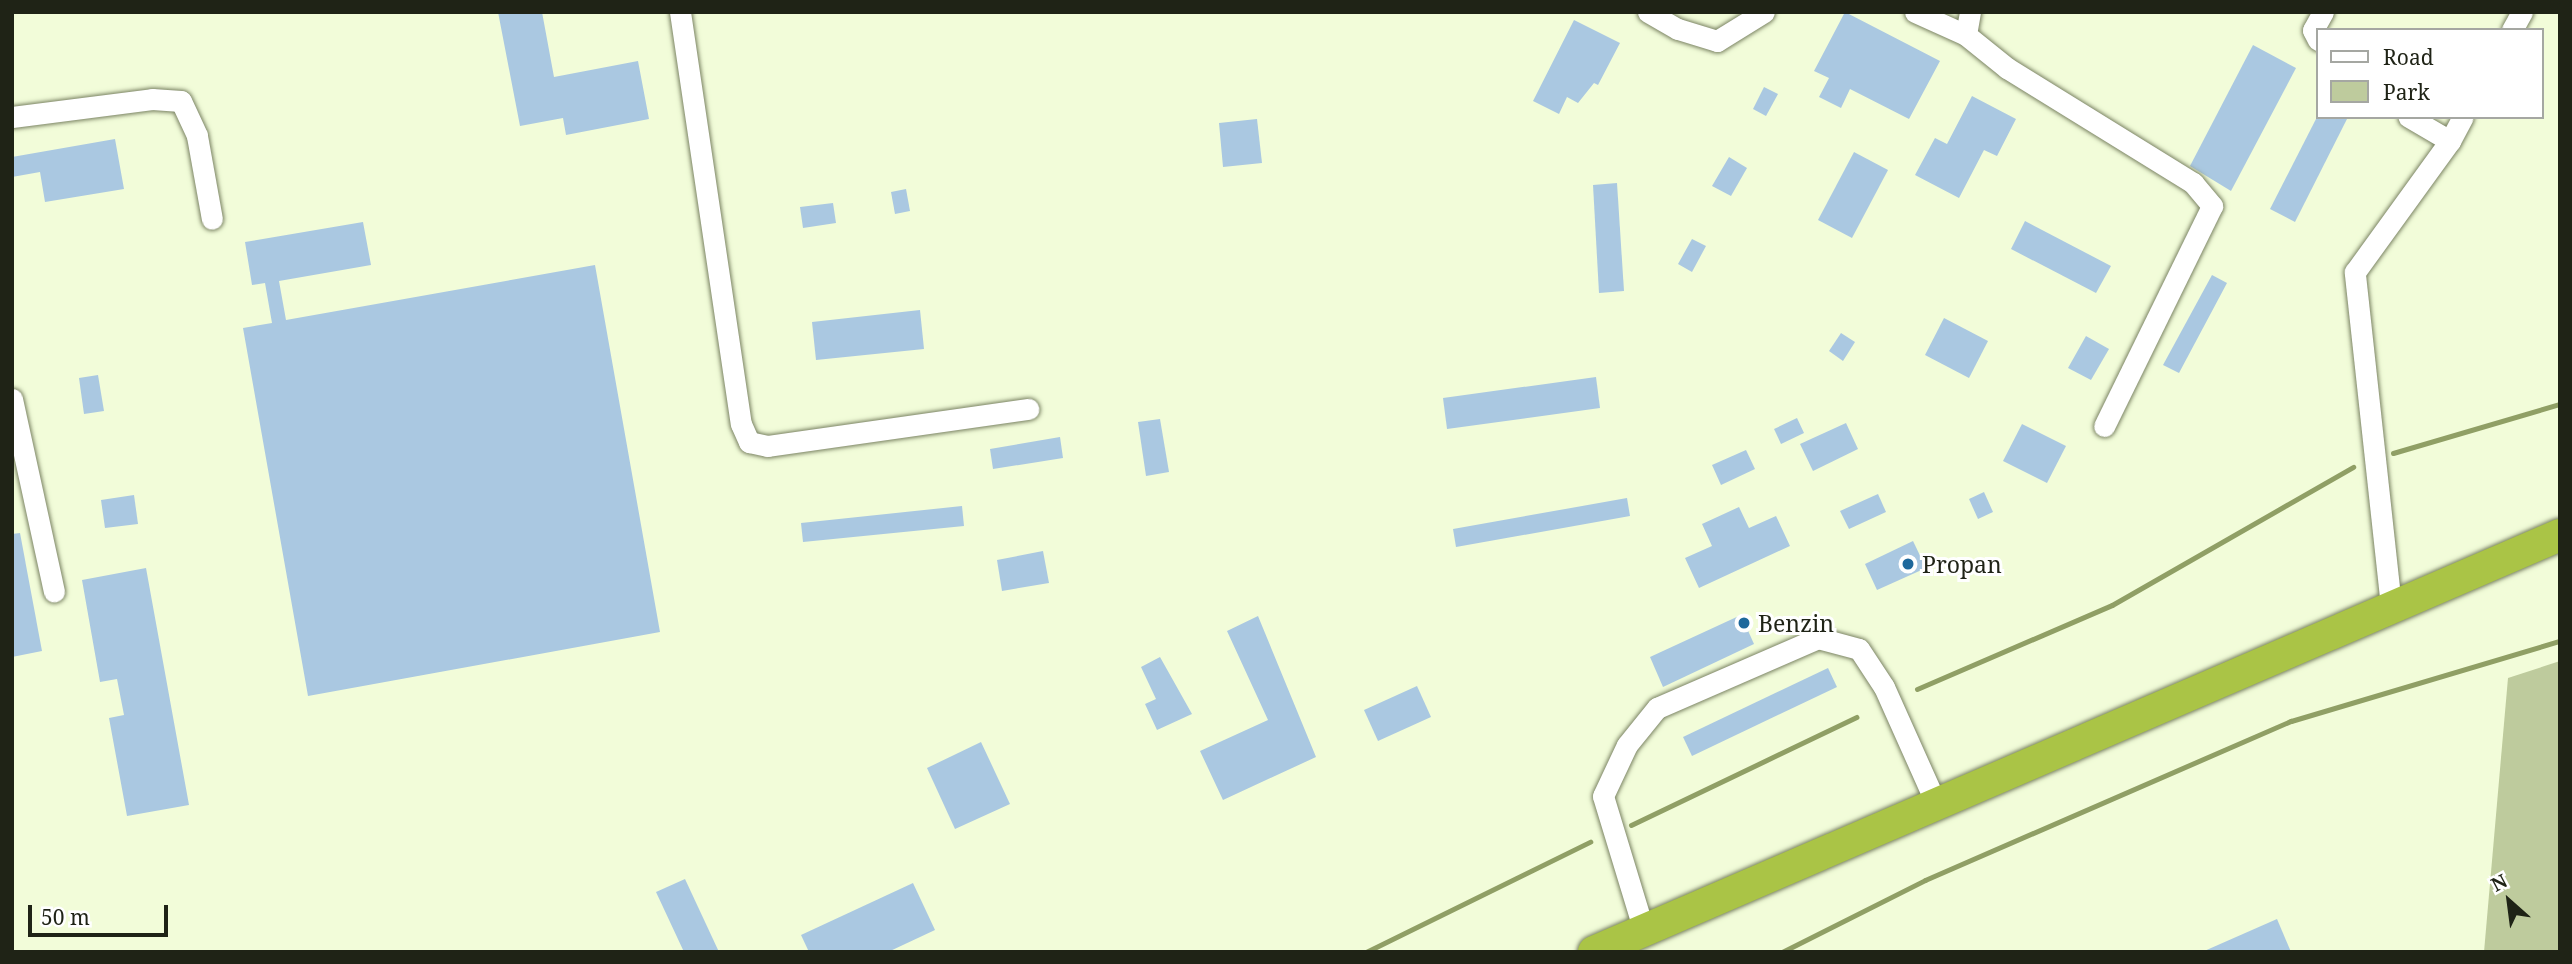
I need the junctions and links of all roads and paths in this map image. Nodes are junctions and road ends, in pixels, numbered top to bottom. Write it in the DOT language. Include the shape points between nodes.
graph roads {
  1 [pos="680,12"];
  2 [pos="1648,12"];
  3 [pos="1764,12"];
  4 [pos="1915,12"];
  5 [pos="1970,12"];
  6 [pos="2323,12"];
  7 [pos="2522,12"];
  8 [pos="2513,28"];
  9 [pos="1966,35"];
  10 [pos="2316,36"];
  11 [pos="12,117"];
  12 [pos="2412,119"];
  13 [pos="2462,119"];
  14 [pos="2450,141"];
  15 [pos="212,219"];
  16 [pos="12,399"];
  17 [pos="1028,409"];
  18 [pos="2104,426"];
  19 [pos="2560,535"];
  20 [pos="54,591"];
  21 [pos="2391,606"];
  22 [pos="1935,801"];
  23 [pos="1643,931"];
  24 [pos="1594,952"];
  1 -- 17 [label="lane" via="741,424 749,442 768,446"];
  2 -- 3 [label="lane" via="1678,29 1717,41"];
  4 -- 9 [label="lane"];
  5 -- 9 [label="lane"];
  6 -- 10 [label="lane" via="2313,30"];
  7 -- 8 [label="lane"];
  9 -- 18 [label="lane" via="2007,68 2193,183 2212,206"];
  11 -- 15 [label="lane" via="152,99 181,101 197,136"];
  12 -- 14 [label="lane"];
  13 -- 14 [label="lane"];
  14 -- 21 [label="lane" via="2355,272"];
  16 -- 20 [label="lane"];
  19 -- 21 [label="highway"];
  21 -- 22 [label="highway"];
  22 -- 23 [label="highway"];
  22 -- 23 [label="lane" via="1884,687 1859,649 1818,638 1657,708 1627,745 1603,796"];
  23 -- 24 [label="highway"];
}
